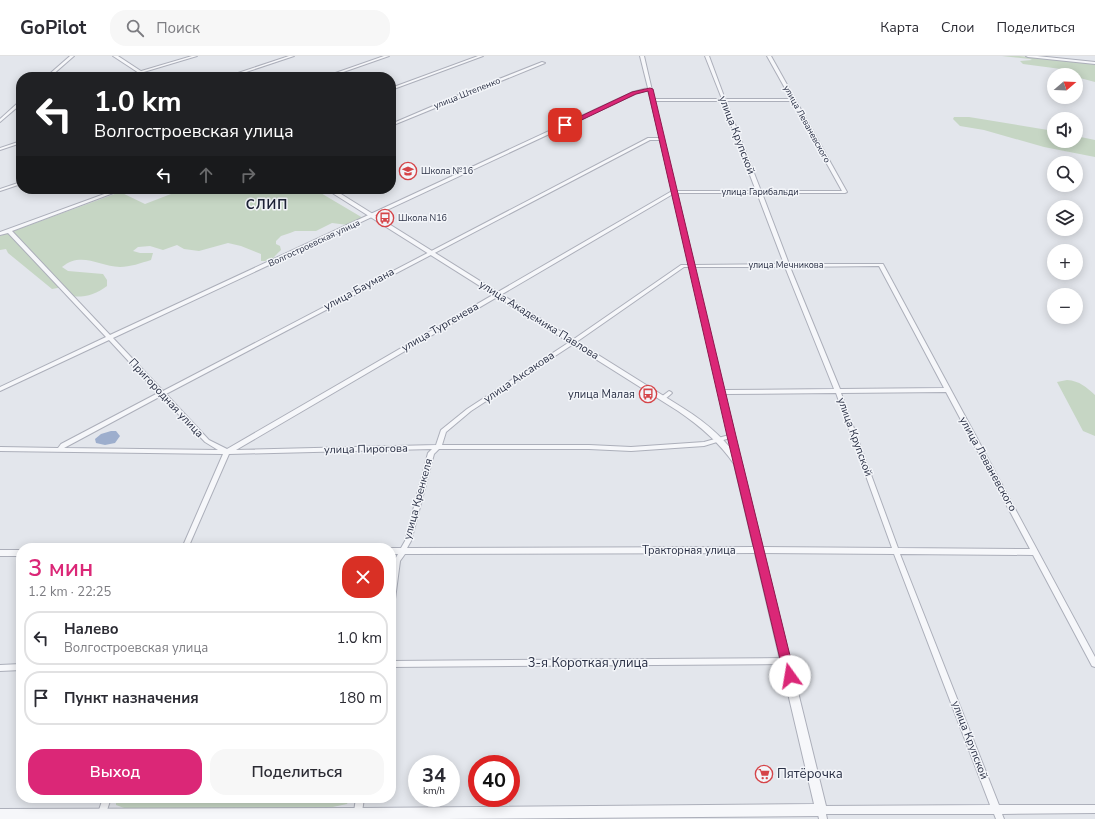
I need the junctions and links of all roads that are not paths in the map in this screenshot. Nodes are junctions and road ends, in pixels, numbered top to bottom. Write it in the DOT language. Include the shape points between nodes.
graph roads {
  1 [pos="72,56"];
  2 [pos="115,56"];
  3 [pos="195,56"];
  4 [pos="292,56"];
  5 [pos="387,56"];
  6 [pos="481,56"];
  7 [pos="642,56"];
  8 [pos="707,56"];
  9 [pos="769,56"];
  10 [pos="1028,56"];
  11 [pos="543,63"];
  12 [pos="1095,63"];
  13 [pos="54,72"];
  14 [pos="140,72"];
  15 [pos="243,72"];
  16 [pos="341,72"];
  17 [pos="396,87"];
  18 [pos="650,89"];
  19 [pos="652,100"];
  20 [pos="724,100"];
  21 [pos="793,100"];
  22 [pos="16,106"];
  23 [pos="16,110"];
  24 [pos="11,111"];
  25 [pos="0,121"];
  26 [pos="396,123"];
  27 [pos="662,139"];
  28 [pos="16,144"];
  29 [pos="0,149"];
  30 [pos="16,184"];
  31 [pos="0,190"];
  32 [pos="674,192"];
  33 [pos="759,192"];
  34 [pos="845,192"];
  35 [pos="109,194"];
  36 [pos="337,194"];
  37 [pos="372,216"];
  38 [pos="9,231"];
  39 [pos="0,234"];
  40 [pos="430,252"];
  41 [pos="881,264"];
  42 [pos="691,265"];
  43 [pos="787,265"];
  44 [pos="497,293"];
  45 [pos="110,339"];
  46 [pos="573,342"];
  47 [pos="0,389"];
  48 [pos="947,390"];
  49 [pos="838,391"];
  50 [pos="722,392"];
  51 [pos="162,393"];
  52 [pos="731,436"];
  53 [pos="721,440"];
  54 [pos="438,447"];
  55 [pos="0,449"];
  56 [pos="60,449"];
  57 [pos="227,452"];
  58 [pos="738,464"];
  59 [pos="187,543"];
  60 [pos="760,550"];
  61 [pos="396,551"];
  62 [pos="402,551"];
  63 [pos="896,551"];
  64 [pos="1035,552"];
  65 [pos="0,553"];
  66 [pos="16,553"];
  67 [pos="396,567"];
  68 [pos="786,661"];
  69 [pos="396,664"];
  70 [pos="1095,664"];
  71 [pos="16,667"];
  72 [pos="0,668"];
  73 [pos="106,803"];
  74 [pos="359,803"];
  75 [pos="996,809"];
  76 [pos="1095,809"];
  77 [pos="822,814"];
  78 [pos="0,815"];
  79 [pos="100,817"];
  80 [pos="357,817"];
  81 [pos="1000,819"];
  1 -- 13 [label="street"];
  2 -- 14 [label="street"];
  3 -- 14 [label="street"];
  4 -- 15 [label="street"];
  5 -- 16 [label="street"];
  6 -- 17 [label="street"];
  7 -- 18 [label="street"];
  8 -- 20 [label="street, улица Крупской"];
  9 -- 21 [label="street, улица Леваневского"];
  10 -- 12 [label="street"];
  11 -- 26 [label="street, улица Штепенко"];
  18 -- 19 [label="street"];
  18 -- 37 [label="street, Волгостроевская улица" via="634,93"];
  19 -- 20 [label="street"];
  19 -- 27 [label="street"];
  20 -- 21 [label="street"];
  20 -- 33 [label="street, улица Крупской"];
  21 -- 34 [label="street, улица Леваневского"];
  22 -- 24 [label="street"];
  23 -- 24 [label="street"];
  24 -- 25 [label="street"];
  27 -- 32 [label="street"];
  27 -- 40 [label="street, улица Баумана" via="649,139"];
  28 -- 29 [label="street"];
  30 -- 31 [label="street"];
  32 -- 33 [label="street, улица Гарибальди"];
  32 -- 42 [label="street"];
  32 -- 44 [label="street, улица Тургенева"];
  33 -- 34 [label="street, улица Гарибальди"];
  33 -- 43 [label="street, улица Крупской"];
  35 -- 38 [label="street"];
  36 -- 37 [label="street, улица Академика Павлова"];
  37 -- 40 [label="street, улица Академика Павлова"];
  37 -- 45 [label="street, Волгостроевская улица"];
  38 -- 39 [label="street"];
  38 -- 45 [label="street, Пригородная улица"];
  40 -- 44 [label="street, улица Академика Павлова"];
  40 -- 51 [label="street, улица Баумана"];
  41 -- 43 [label="street, улица Мечникова"];
  41 -- 48 [label="street, улица Леваневского"];
  42 -- 43 [label="street, улица Мечникова"];
  42 -- 46 [label="street, улица Аксакова" via="683,266"];
  42 -- 50 [label="street"];
  43 -- 49 [label="street, улица Крупской"];
  44 -- 46 [label="street, улица Академика Павлова"];
  44 -- 57 [label="street, улица Тургенева"];
  45 -- 47 [label="street, Волгостроевская улица"];
  45 -- 51 [label="street, Пригородная улица"];
  46 -- 53 [label="street, улица Академика Павлова" via="666,396"];
  46 -- 54 [label="street, улица Аксакова" via="469,410 443,431"];
  48 -- 49 [label="street"];
  48 -- 64 [label="street, улица Леваневского"];
  49 -- 50 [label="street"];
  49 -- 63 [label="street, улица Крупской"];
  50 -- 52 [label="street"];
  51 -- 56 [label="street, улица Баумана" via="63,445"];
  51 -- 57 [label="street, Пригородная улица" via="207,441"];
  52 -- 53 [label="street, улица Пирогова"];
  52 -- 58 [label="street"];
  53 -- 54 [label="street, улица Пирогова" via="704,444 631,449"];
  53 -- 58 [label="street, улица Академика Павлова"];
  54 -- 57 [label="street, улица Пирогова"];
  54 -- 62 [label="street, улица Кренкеля" via="431,453 408,541"];
  55 -- 56 [label="street, улица Пирогова"];
  56 -- 57 [label="street, улица Пирогова"];
  57 -- 59 [label="street"];
  58 -- 60 [label="street"];
  60 -- 62 [label="street, Тракторная улица"];
  60 -- 63 [label="street, Тракторная улица"];
  60 -- 68 [label="street"];
  61 -- 62 [label="street, Тракторная улица"];
  62 -- 67 [label="street, улица Кренкеля"];
  63 -- 64 [label="street, Тракторная улица"];
  63 -- 75 [label="street, улица Крупской"];
  64 -- 70 [label="street, улица Леваневского"];
  65 -- 66 [label="street"];
  68 -- 69 [label="street, 3-я Короткая улица"];
  68 -- 77 [label="street"];
  71 -- 72 [label="street"];
  73 -- 79 [label="street"];
  74 -- 80 [label="street"];
  75 -- 76 [label="street"];
  75 -- 77 [label="street"];
  75 -- 81 [label="street, улица Крупской"];
  77 -- 80 [label="street"];
  78 -- 79 [label="street"];
  79 -- 80 [label="street"];
}
